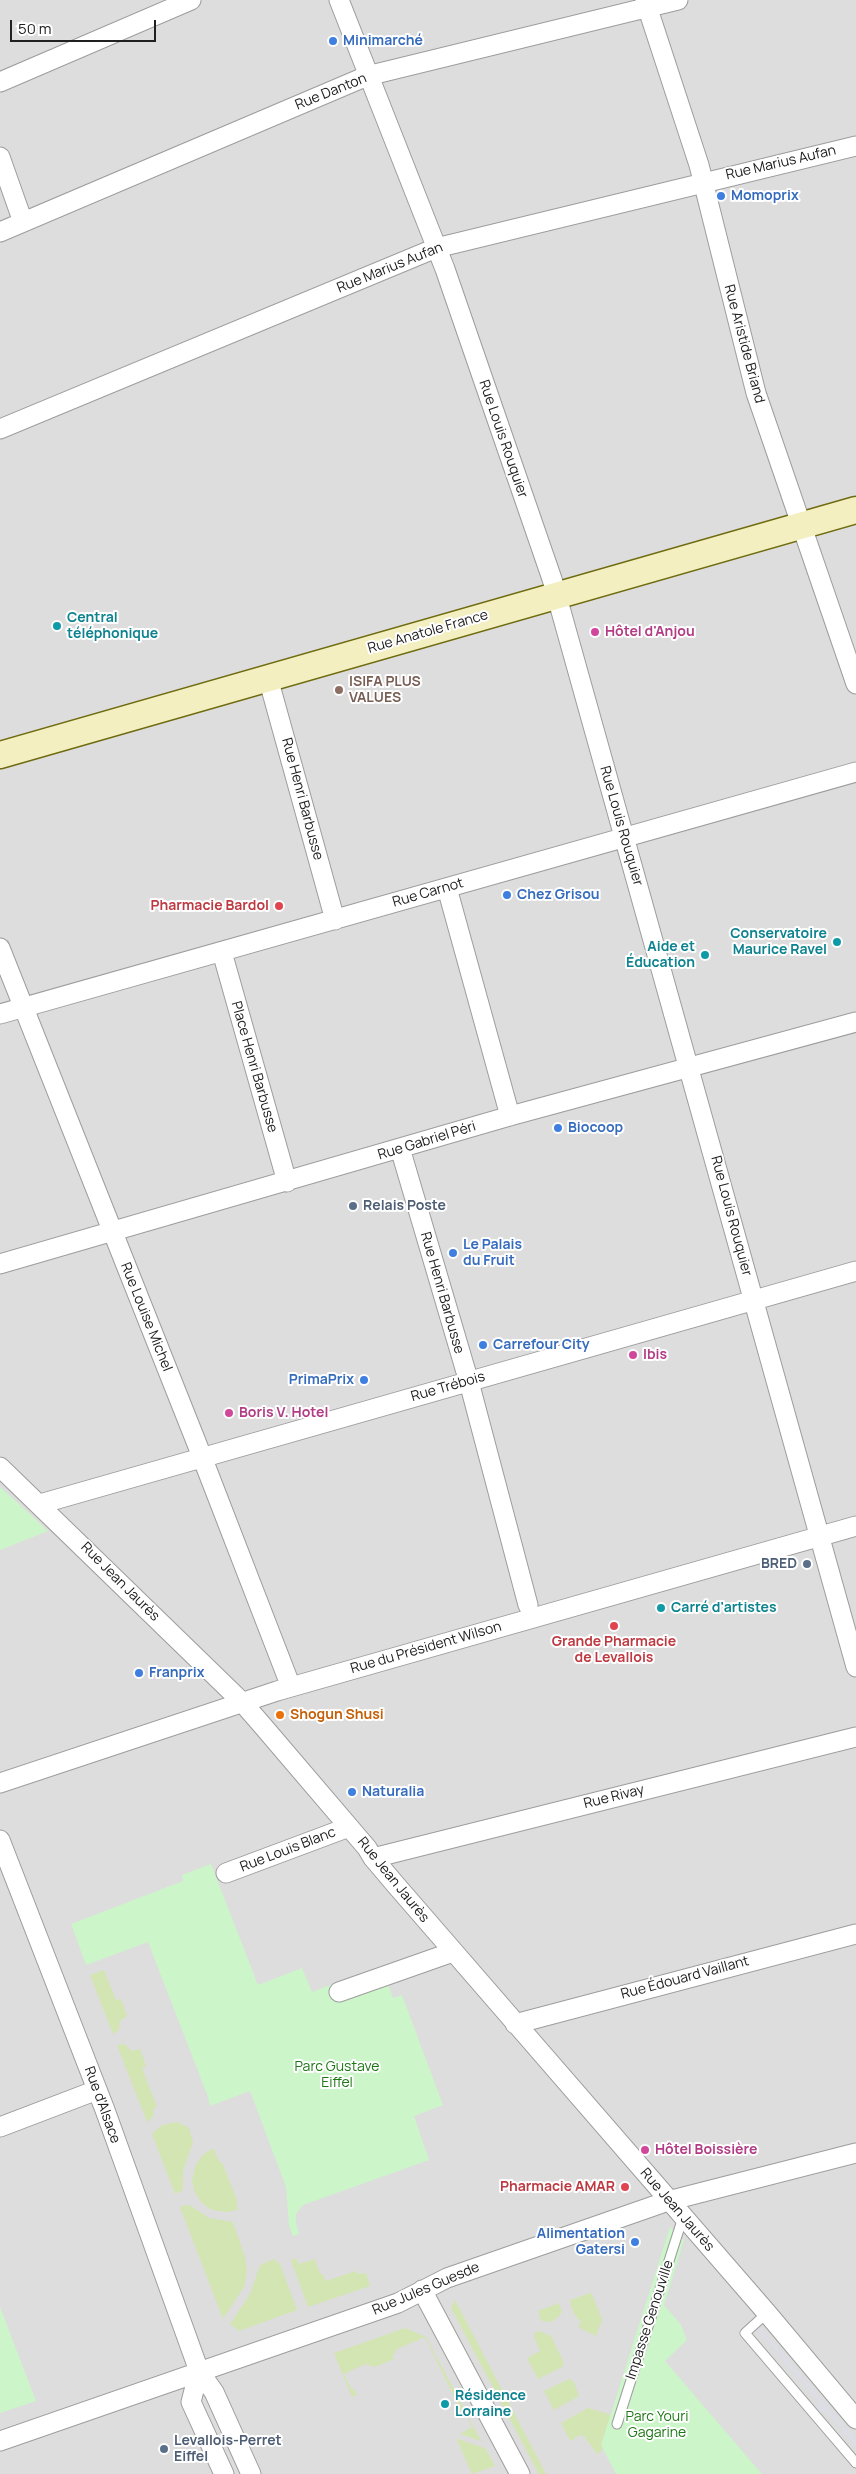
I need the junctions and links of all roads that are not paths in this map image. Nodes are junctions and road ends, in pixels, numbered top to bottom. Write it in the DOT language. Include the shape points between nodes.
graph roads {
  1 [pos="191,0"];
  2 [pos="339,0"];
  3 [pos="678,0"];
  4 [pos="646,4"];
  5 [pos="367,76"];
  6 [pos="0,82"];
  7 [pos="856,146"];
  8 [pos="0,157"];
  9 [pos="703,182"];
  10 [pos="23,222"];
  11 [pos="0,232"];
  12 [pos="436,248"];
  13 [pos="0,429"];
  14 [pos="856,510"];
  15 [pos="803,526"];
  16 [pos="556,596"];
  17 [pos="268,678"];
  18 [pos="856,684"];
  19 [pos="0,754"];
  20 [pos="856,772"];
  21 [pos="624,836"];
  22 [pos="447,888"];
  23 [pos="335,920"];
  24 [pos="0,948"];
  25 [pos="222,952"];
  26 [pos="24,1007"];
  27 [pos="0,1014"];
  28 [pos="856,1022"];
  29 [pos="690,1067"];
  30 [pos="510,1116"];
  31 [pos="402,1155"];
  32 [pos="286,1182"];
  33 [pos="112,1231"];
  34 [pos="0,1264"];
  35 [pos="856,1270"];
  36 [pos="754,1300"];
  37 [pos="469,1382"];
  38 [pos="202,1456"];
  39 [pos="0,1467"];
  40 [pos="40,1504"];
  41 [pos="856,1526"];
  42 [pos="820,1536"];
  43 [pos="528,1605"];
  44 [pos="856,1667"];
  45 [pos="291,1687"];
  46 [pos="242,1702"];
  47 [pos="856,1737"];
  48 [pos="0,1784"];
  49 [pos="349,1827"];
  50 [pos="0,1840"];
  51 [pos="373,1858"];
  52 [pos="226,1873"];
  53 [pos="856,1934"];
  54 [pos="447,1954"];
  55 [pos="339,1992"];
  56 [pos="515,2024"];
  57 [pos="97,2090"];
  58 [pos="0,2128"];
  59 [pos="856,2153"];
  60 [pos="668,2201"];
  61 [pos="683,2217"];
  62 [pos="422,2290"];
  63 [pos="767,2313"];
  64 [pos="199,2372"];
  65 [pos="856,2420"];
  66 [pos="617,2424"];
  67 [pos="0,2441"];
  68 [pos="856,2463"];
  69 [pos="224,2474"];
  70 [pos="251,2474"];
  71 [pos="520,2474"];
  1 -- 6 [label="street"];
  2 -- 5 [label="street, Rue Louis Rouquier"];
  3 -- 4 [label="street, Rue Danton"];
  4 -- 5 [label="street, Rue Danton"];
  4 -- 9 [label="street, Rue Aristide Briand"];
  5 -- 10 [label="street, Rue Danton"];
  5 -- 12 [label="street, Rue Louis Rouquier"];
  7 -- 9 [label="street, Rue Marius Aufan"];
  8 -- 10 [label="street"];
  9 -- 12 [label="street, Rue Marius Aufan"];
  9 -- 15 [label="street, Rue Aristide Briand" via="756,393"];
  10 -- 11 [label="street, Rue Danton"];
  12 -- 13 [label="street, Rue Marius Aufan"];
  12 -- 16 [label="street, Rue Louis Rouquier"];
  14 -- 15 [label="main road, Rue Anatole France"];
  15 -- 16 [label="main road, Rue Anatole France"];
  15 -- 18 [label="street, Rue Aristide Briand"];
  16 -- 17 [label="main road, Rue Anatole France"];
  16 -- 21 [label="street, Rue Louis Rouquier"];
  17 -- 19 [label="main road, Rue Anatole France"];
  17 -- 23 [label="street, Rue Henri Barbusse"];
  20 -- 21 [label="street, Rue Carnot"];
  21 -- 22 [label="street, Rue Carnot"];
  21 -- 29 [label="street, Rue Louis Rouquier"];
  22 -- 23 [label="street, Rue Carnot"];
  22 -- 30 [label="street"];
  23 -- 25 [label="street, Rue Carnot"];
  24 -- 26 [label="street, Rue Louise Michel"];
  25 -- 26 [label="street, Rue Carnot"];
  25 -- 32 [label="street, Place Henri Barbusse"];
  26 -- 27 [label="street, Rue Carnot"];
  26 -- 33 [label="street, Rue Louise Michel"];
  28 -- 29 [label="street, Rue Gabriel Péri"];
  29 -- 30 [label="street, Rue Gabriel Péri"];
  29 -- 36 [label="street, Rue Louis Rouquier"];
  30 -- 32 [label="street, Rue Gabriel Péri"];
  31 -- 37 [label="street, Rue Henri Barbusse"];
  32 -- 33 [label="street, Rue Gabriel Péri"];
  33 -- 34 [label="street, Rue Gabriel Péri"];
  33 -- 38 [label="street, Rue Louise Michel"];
  35 -- 36 [label="street, Rue Trébois"];
  36 -- 37 [label="street, Rue Trébois"];
  36 -- 42 [label="street, Rue Louis Rouquier"];
  37 -- 38 [label="street, Rue Trébois"];
  37 -- 43 [label="street, Rue Henri Barbusse"];
  38 -- 40 [label="street, Rue Trébois"];
  38 -- 45 [label="street, Rue Louise Michel"];
  39 -- 40 [label="street, Rue Jean Jaurès"];
  40 -- 46 [label="street, Rue Jean Jaurès"];
  41 -- 42 [label="street, Rue du Président Wilson"];
  42 -- 44 [label="street, Rue Louis Rouquier"];
  42 -- 45 [label="street, Rue du Président Wilson"];
  45 -- 46 [label="street, Rue du Président Wilson"];
  46 -- 48 [label="street, Rue du Président Wilson"];
  46 -- 49 [label="street, Rue Jean Jaurès"];
  47 -- 51 [label="street, Rue Rivay"];
  49 -- 51 [label="street, Rue Jean Jaurès"];
  49 -- 52 [label="street, Rue Louis Blanc"];
  50 -- 57 [label="street, Rue d'Alsace"];
  51 -- 56 [label="street, Rue Jean Jaurès"];
  53 -- 56 [label="street, Rue Édouard Vaillant"];
  54 -- 55 [label="street"];
  56 -- 60 [label="street, Rue Jean Jaurès"];
  57 -- 58 [label="street"];
  57 -- 64 [label="street, Rue d'Alsace"];
  59 -- 60 [label="street, Rue Jules Guesde"];
  60 -- 61 [label="street, Rue Jean Jaurès"];
  60 -- 62 [label="street, Rue Jules Guesde" via="447,2278"];
  61 -- 63 [label="street, Rue Jean Jaurès"];
  61 -- 66 [label="lane, Impasse Genouville"];
  62 -- 64 [label="street, Rue Jules Guesde" via="398,2303"];
  62 -- 71 [label="street"];
  63 -- 65 [label="street, Rue Jean Jaurès"];
  63 -- 68 [label="lane" via="745,2333"];
  64 -- 67 [label="street, Rue Jules Guesde"];
  64 -- 69 [label="street" via="191,2402"];
  64 -- 70 [label="street, Rue d'Alsace" via="214,2392"];
}
